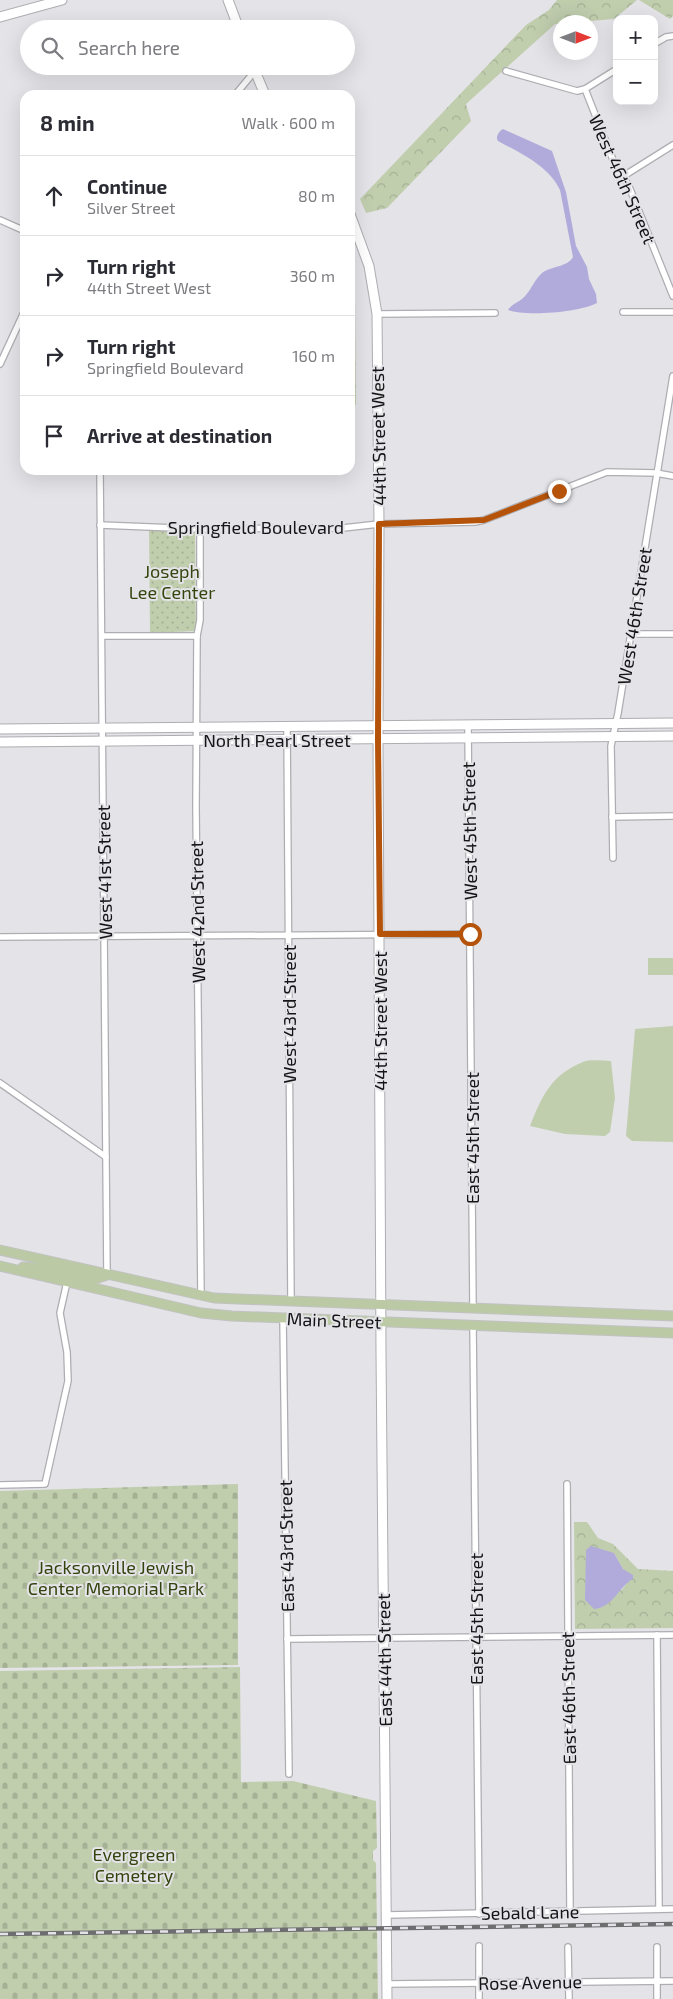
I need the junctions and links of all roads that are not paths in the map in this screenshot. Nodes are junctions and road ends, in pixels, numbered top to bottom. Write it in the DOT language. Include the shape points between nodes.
graph roads {
  1 [pos="62,0"];
  2 [pos="228,0"];
  3 [pos="0,18"];
  4 [pos="236,20"];
  5 [pos="673,36"];
  6 [pos="658,42"];
  7 [pos="506,71"];
  8 [pos="613,72"];
  9 [pos="249,75"];
  10 [pos="257,75"];
  11 [pos="238,90"];
  12 [pos="263,90"];
  13 [pos="585,90"];
  14 [pos="673,145"];
  15 [pos="622,177"];
  16 [pos="0,220"];
  17 [pos="355,228"];
  18 [pos="20,229"];
  19 [pos="673,296"];
  20 [pos="623,312"];
  21 [pos="673,312"];
  22 [pos="494,313"];
  23 [pos="377,314"];
  24 [pos="20,321"];
  25 [pos="0,364"];
  26 [pos="673,376"];
  27 [pos="656,473"];
  28 [pos="100,475"];
  29 [pos="673,476"];
  30 [pos="379,524"];
  31 [pos="100,525"];
  32 [pos="200,529"];
  33 [pos="632,634"];
  34 [pos="673,634"];
  35 [pos="102,636"];
  36 [pos="197,636"];
  37 [pos="673,723"];
  38 [pos="616,724"];
  39 [pos="468,725"];
  40 [pos="287,726"];
  41 [pos="378,726"];
  42 [pos="197,727"];
  43 [pos="0,728"];
  44 [pos="102,728"];
  45 [pos="673,736"];
  46 [pos="614,737"];
  47 [pos="468,738"];
  48 [pos="378,739"];
  49 [pos="287,740"];
  50 [pos="102,741"];
  51 [pos="197,741"];
  52 [pos="0,742"];
  53 [pos="673,816"];
  54 [pos="612,817"];
  55 [pos="613,858"];
  56 [pos="380,934"];
  57 [pos="470,934"];
  58 [pos="288,935"];
  59 [pos="104,936"];
  60 [pos="198,936"];
  61 [pos="0,938"];
  62 [pos="470,968"];
  63 [pos="0,1083"];
  64 [pos="106,1157"];
  65 [pos="0,1250"];
  66 [pos="0,1266"];
  67 [pos="107,1275"];
  68 [pos="67,1282"];
  69 [pos="201,1296"];
  70 [pos="292,1302"];
  71 [pos="382,1306"];
  72 [pos="473,1309"];
  73 [pos="673,1316"];
  74 [pos="283,1318"];
  75 [pos="382,1322"];
  76 [pos="473,1325"];
  77 [pos="673,1332"];
  78 [pos="566,1484"];
  79 [pos="0,1485"];
  80 [pos="657,1635"];
  81 [pos="673,1635"];
  82 [pos="476,1636"];
  83 [pos="567,1636"];
  84 [pos="384,1638"];
  85 [pos="286,1639"];
  86 [pos="289,1774"];
  87 [pos="659,1909"];
  88 [pos="673,1909"];
  89 [pos="570,1912"];
  90 [pos="479,1914"];
  91 [pos="386,1915"];
  92 [pos="479,1946"];
  93 [pos="568,1946"];
  94 [pos="657,1947"];
  95 [pos="657,1981"];
  96 [pos="673,1981"];
  97 [pos="568,1982"];
  98 [pos="479,1983"];
  99 [pos="387,1984"];
  100 [pos="387,1999"];
  101 [pos="479,1999"];
  102 [pos="569,1999"];
  103 [pos="657,1999"];
  1 -- 3 [label="street"];
  2 -- 4 [label="street"];
  5 -- 6 [label="street"];
  7 -- 13 [label="street" via="577,91"];
  8 -- 13 [label="street"];
  9 -- 11 [label="street"];
  10 -- 12 [label="street"];
  13 -- 15 [label="street, West 46th Street"];
  14 -- 15 [label="street"];
  15 -- 19 [label="street, West 46th Street" via="628,184"];
  16 -- 18 [label="street"];
  17 -- 23 [label="street, 44th Street West" via="369,266"];
  20 -- 21 [label="street"];
  22 -- 23 [label="street"];
  23 -- 30 [label="street, 44th Street West"];
  24 -- 25 [label="street"];
  26 -- 27 [label="street, West 46th Street"];
  27 -- 29 [label="street, Springfield Boulevard"];
  27 -- 30 [label="street, Springfield Boulevard" via="607,472 484,520"];
  27 -- 33 [label="street, West 46th Street"];
  28 -- 31 [label="street, West 41st Street"];
  30 -- 32 [label="street, Springfield Boulevard" via="343,528"];
  30 -- 41 [label="street, 44th Street West"];
  31 -- 32 [label="street, Springfield Boulevard"];
  31 -- 35 [label="street, West 41st Street"];
  32 -- 36 [label="street, West 42nd Street" via="200,620"];
  33 -- 34 [label="street"];
  33 -- 38 [label="street, West 46th Street"];
  35 -- 36 [label="street"];
  35 -- 44 [label="street, West 41st Street"];
  36 -- 42 [label="street, West 42nd Street"];
  37 -- 38 [label="street, North Pearl Street"];
  38 -- 39 [label="street, North Pearl Street"];
  38 -- 46 [label="street, West 46th Street"];
  39 -- 41 [label="street, North Pearl Street"];
  39 -- 47 [label="street, West 45th Street"];
  40 -- 41 [label="street, North Pearl Street"];
  40 -- 42 [label="street, North Pearl Street"];
  40 -- 49 [label="street, West 43rd Street"];
  41 -- 48 [label="street, 44th Street West"];
  42 -- 44 [label="street, North Pearl Street"];
  42 -- 51 [label="street, West 42nd Street"];
  43 -- 44 [label="street, North Pearl Street"];
  44 -- 50 [label="street, West 41st Street"];
  45 -- 46 [label="street, North Pearl Street"];
  46 -- 47 [label="street, North Pearl Street"];
  46 -- 54 [label="street, West 46th Street" via="611,746"];
  47 -- 48 [label="street, North Pearl Street"];
  47 -- 57 [label="street, West 45th Street"];
  48 -- 49 [label="street, North Pearl Street"];
  48 -- 56 [label="street, 44th Street West"];
  49 -- 51 [label="street, North Pearl Street"];
  49 -- 58 [label="street, West 43rd Street"];
  50 -- 51 [label="street, North Pearl Street"];
  50 -- 52 [label="street, North Pearl Street"];
  50 -- 59 [label="street, West 41st Street"];
  51 -- 60 [label="street, West 42nd Street"];
  53 -- 54 [label="street"];
  54 -- 55 [label="street, West 46th Street"];
  56 -- 57 [label="street"];
  56 -- 58 [label="street"];
  56 -- 71 [label="street, 44th Street West"];
  57 -- 62 [label="street, West 45th Street"];
  58 -- 60 [label="street"];
  58 -- 70 [label="street, West 43rd Street"];
  59 -- 60 [label="street"];
  59 -- 61 [label="street"];
  59 -- 64 [label="street, West 41st Street"];
  60 -- 69 [label="street, West 42nd Street"];
  62 -- 72 [label="street, East 45th Street"];
  63 -- 64 [label="street"];
  64 -- 67 [label="street, West 41st Street"];
  65 -- 67 [label="main road, Main Street"];
  66 -- 67 [label="main road" via="40,1268 95,1279"];
  66 -- 68 [label="main road, Main Street"];
  67 -- 69 [label="main road, Main Street"];
  68 -- 74 [label="main road, Main Street" via="201,1313"];
  68 -- 79 [label="street" via="60,1313 68,1380 45,1484"];
  69 -- 70 [label="main road, Main Street"];
  70 -- 71 [label="main road, Main Street"];
  71 -- 72 [label="main road, Main Street"];
  71 -- 75 [label="street, 44th Street West"];
  72 -- 73 [label="main road, Main Street"];
  74 -- 75 [label="main road, Main Street"];
  74 -- 85 [label="street, East 43rd Street"];
  75 -- 76 [label="main road, Main Street"];
  75 -- 84 [label="street, East 44th Street"];
  76 -- 77 [label="main road, Main Street"];
  76 -- 82 [label="street, East 45th Street"];
  78 -- 83 [label="street, East 46th Street"];
  80 -- 81 [label="street"];
  80 -- 83 [label="street"];
  80 -- 87 [label="street"];
  82 -- 83 [label="street"];
  82 -- 84 [label="street"];
  82 -- 90 [label="street, East 45th Street"];
  83 -- 89 [label="street, East 46th Street"];
  84 -- 85 [label="street"];
  84 -- 91 [label="street, East 44th Street"];
  85 -- 86 [label="street, East 43rd Street"];
  87 -- 88 [label="street, Sebald Lane"];
  87 -- 89 [label="street, Sebald Lane"];
  89 -- 90 [label="street, Sebald Lane"];
  90 -- 91 [label="street, Sebald Lane"];
  91 -- 99 [label="street, East 44th Street"];
  92 -- 98 [label="street"];
  93 -- 97 [label="street"];
  94 -- 95 [label="street"];
  95 -- 96 [label="street, Rose Avenue"];
  95 -- 97 [label="street, Rose Avenue"];
  95 -- 103 [label="street"];
  97 -- 98 [label="street, Rose Avenue"];
  97 -- 102 [label="street"];
  98 -- 99 [label="street, Rose Avenue"];
  98 -- 101 [label="street"];
  99 -- 100 [label="street, East 44th Street"];
}
